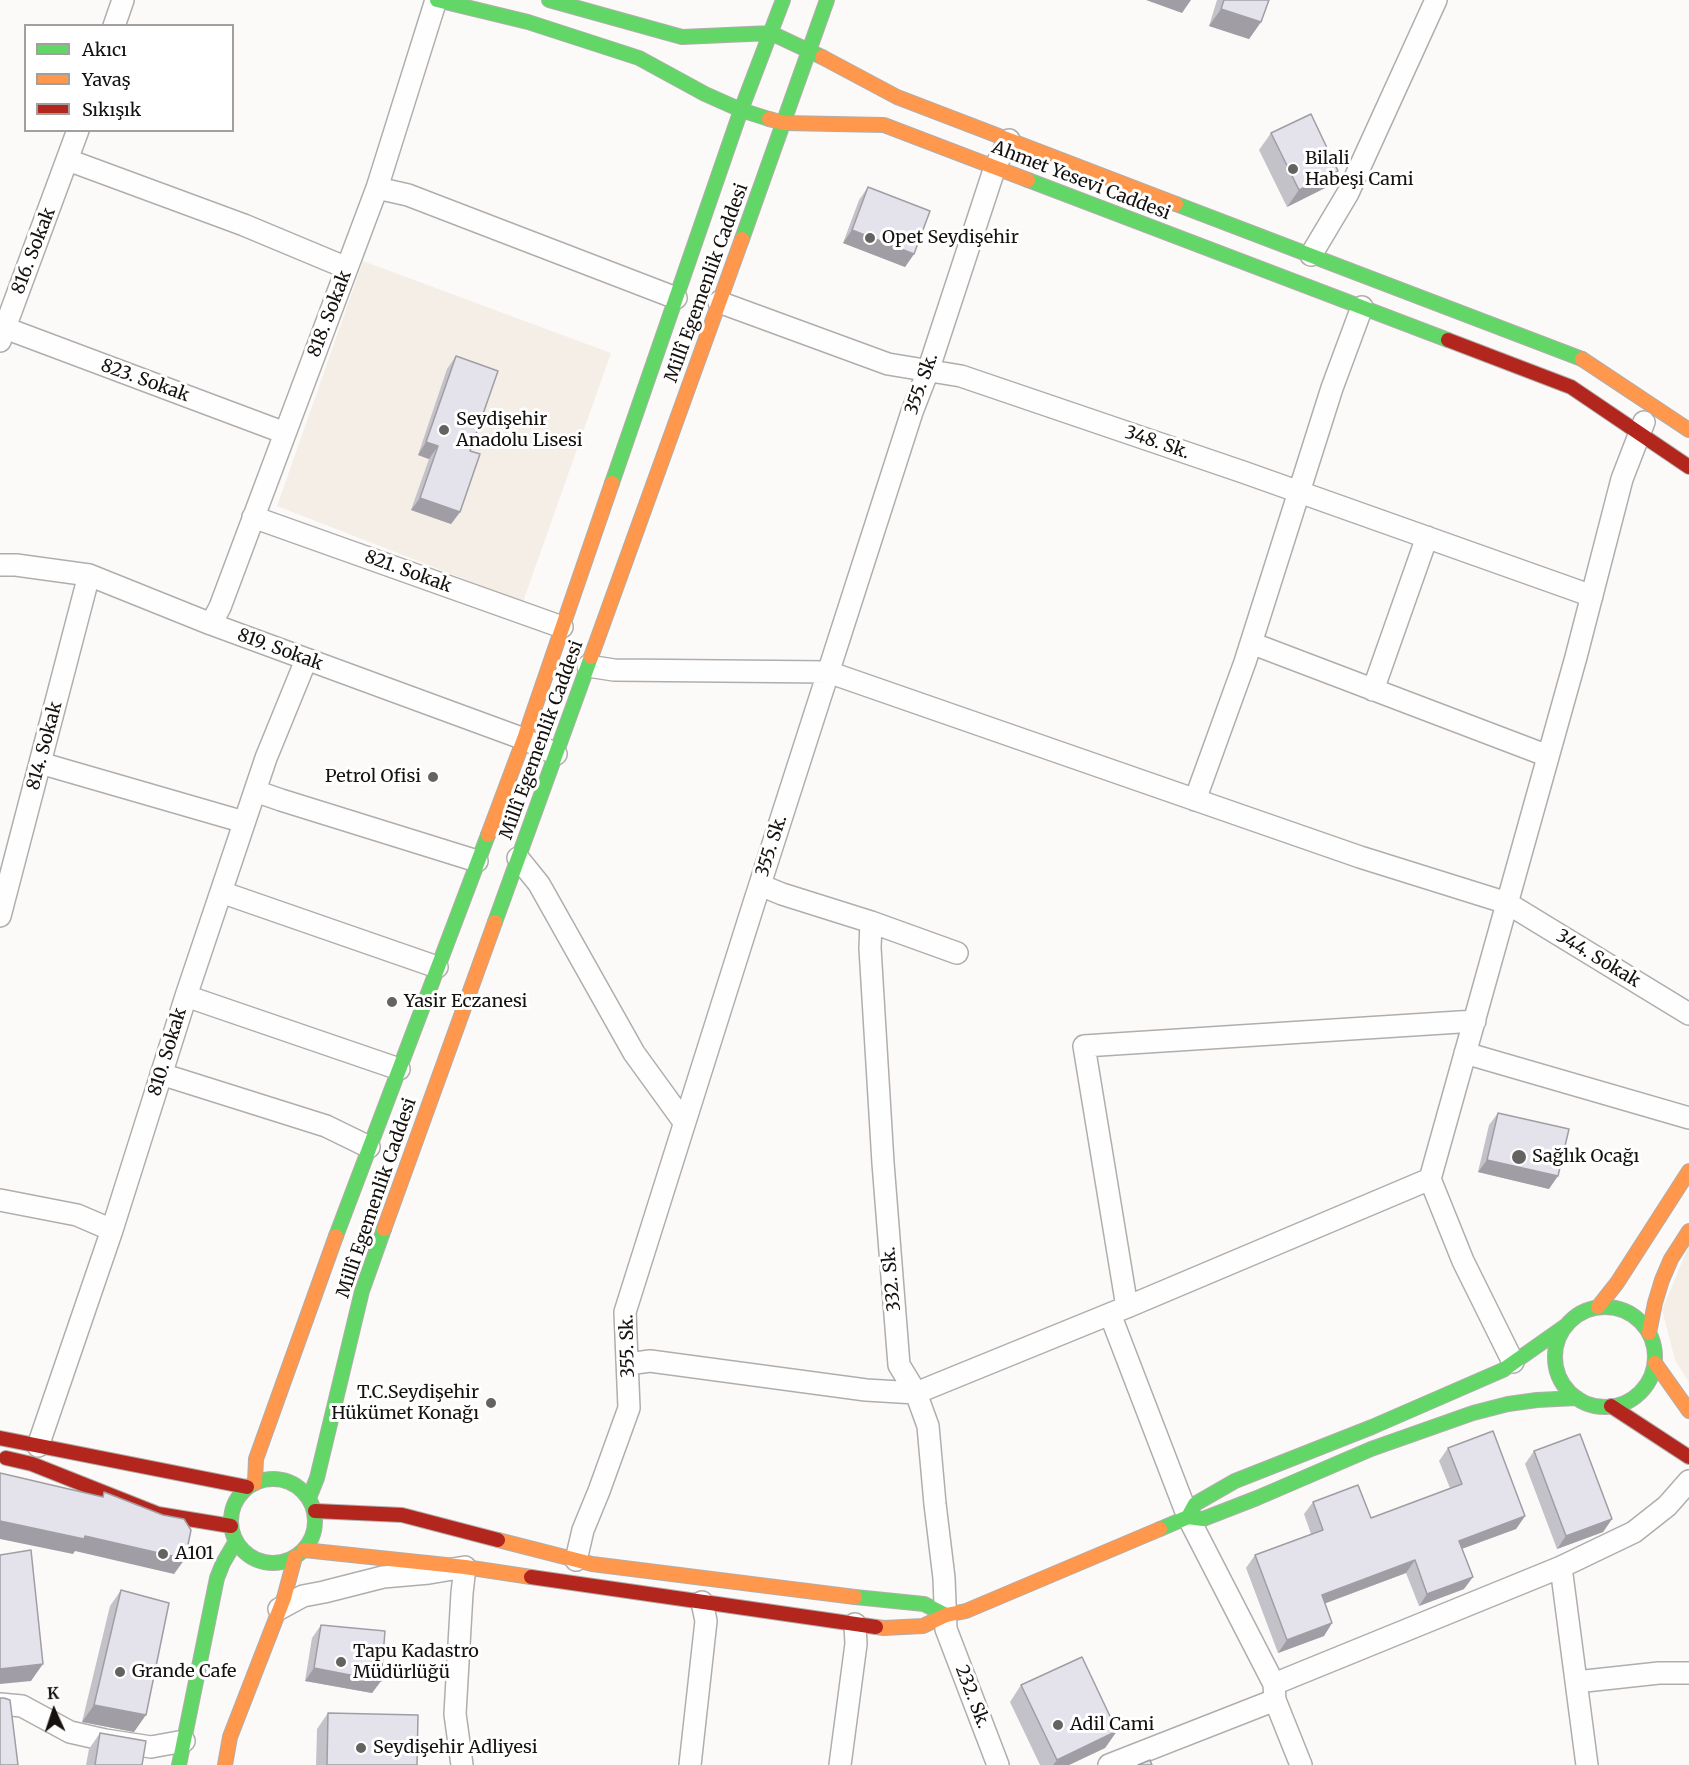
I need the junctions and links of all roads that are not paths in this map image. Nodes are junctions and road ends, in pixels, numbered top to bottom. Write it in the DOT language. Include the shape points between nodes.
graph roads {
  1 [pos="123,0"];
  2 [pos="436,0"];
  3 [pos="549,0"];
  4 [pos="783,0"];
  5 [pos="827,0"];
  6 [pos="1437,0"];
  7 [pos="115,24"];
  8 [pos="771,33"];
  9 [pos="809,50"];
  10 [pos="741,110"];
  11 [pos="784,123"];
  12 [pos="77,132"];
  13 [pos="1009,140"];
  14 [pos="68,160"];
  15 [pos="995,167"];
  16 [pos="378,188"];
  17 [pos="1311,255"];
  18 [pos="347,268"];
  19 [pos="676,298"];
  20 [pos="719,302"];
  21 [pos="1362,307"];
  22 [pos="2,335"];
  23 [pos="928,371"];
  24 [pos="1651,405"];
  25 [pos="1689,430"];
  26 [pos="285,433"];
  27 [pos="1639,433"];
  28 [pos="1689,467"];
  29 [pos="1299,492"];
  30 [pos="254,517"];
  31 [pos="1427,537"];
  32 [pos="0,565"];
  33 [pos="89,574"];
  34 [pos="1592,596"];
  35 [pos="211,624"];
  36 [pos="562,627"];
  37 [pos="1251,643"];
  38 [pos="306,660"];
  39 [pos="588,666"];
  40 [pos="828,672"];
  41 [pos="1373,690"];
  42 [pos="524,739"];
  43 [pos="556,754"];
  44 [pos="1548,756"];
  45 [pos="40,763"];
  46 [pos="255,790"];
  47 [pos="1195,800"];
  48 [pos="244,822"];
  49 [pos="518,858"];
  50 [pos="477,861"];
  51 [pos="760,885"];
  52 [pos="220,892"];
  53 [pos="1507,903"];
  54 [pos="0,916"];
  55 [pos="871,922"];
  56 [pos="957,952"];
  57 [pos="437,967"];
  58 [pos="186,996"];
  59 [pos="1689,1014"];
  60 [pos="1474,1022"];
  61 [pos="1465,1053"];
  62 [pos="399,1069"];
  63 [pos="161,1074"];
  64 [pos="1689,1118"];
  65 [pos="684,1122"];
  66 [pos="369,1147"];
  67 [pos="1689,1171"];
  68 [pos="1430,1179"];
  69 [pos="0,1200"];
  70 [pos="112,1230"];
  71 [pos="1689,1231"];
  72 [pos="1598,1307"];
  73 [pos="1118,1310"];
  74 [pos="1564,1327"];
  75 [pos="1649,1333"];
  76 [pos="1513,1362"];
  77 [pos="1655,1363"];
  78 [pos="628,1364"];
  79 [pos="916,1393"];
  80 [pos="1577,1398"];
  81 [pos="1611,1406"];
  82 [pos="1689,1411"];
  83 [pos="0,1438"];
  84 [pos="38,1446"];
  85 [pos="0,1457"];
  86 [pos="1689,1457"];
  87 [pos="1689,1481"];
  88 [pos="251,1485"];
  89 [pos="312,1504"];
  90 [pos="1188,1517"];
  91 [pos="231,1526"];
  92 [pos="237,1542"];
  93 [pos="299,1554"];
  94 [pos="576,1560"];
  95 [pos="465,1567"];
  96 [pos="1561,1567"];
  97 [pos="702,1602"];
  98 [pos="279,1609"];
  99 [pos="946,1622"];
  100 [pos="855,1624"];
  101 [pos="1689,1673"];
  102 [pos="1576,1682"];
  103 [pos="1274,1692"];
  104 [pos="0,1704"];
  105 [pos="184,1741"];
  106 [pos="179,1765"];
  107 [pos="225,1765"];
  108 [pos="462,1765"];
  109 [pos="690,1765"];
  110 [pos="840,1765"];
  111 [pos="998,1765"];
  112 [pos="1109,1765"];
  113 [pos="1301,1765"];
  114 [pos="1587,1765"];
  1 -- 7 [label="street"];
  2 -- 10 [label="street, Ahmet Yesevi Caddesi" via="528,22 639,58"];
  2 -- 16 [label="street, 818. Sokak"];
  3 -- 8 [label="street, Ahmet Yesevi Caddesi" via="682,37"];
  4 -- 8 [label="street, Millî Egemenlik Caddesi"];
  5 -- 9 [label="street, Millî Egemenlik Caddesi"];
  6 -- 17 [label="street" via="1348,193"];
  8 -- 9 [label="street, Ahmet Yesevi Caddesi"];
  8 -- 10 [label="street, Millî Egemenlik Caddesi"];
  9 -- 11 [label="street, Millî Egemenlik Caddesi"];
  9 -- 13 [label="street, Ahmet Yesevi Caddesi" via="897,97"];
  10 -- 11 [label="street, Ahmet Yesevi Caddesi"];
  10 -- 19 [label="street, Millî Egemenlik Caddesi"];
  11 -- 15 [label="street, Ahmet Yesevi Caddesi" via="884,125"];
  11 -- 20 [label="street, Millî Egemenlik Caddesi"];
  12 -- 14 [label="street, 816. Sokak"];
  13 -- 15 [label="street, 355. Sk."];
  13 -- 17 [label="street, Ahmet Yesevi Caddesi"];
  14 -- 18 [label="street"];
  14 -- 22 [label="street, 816. Sokak"];
  15 -- 21 [label="street, Ahmet Yesevi Caddesi"];
  15 -- 23 [label="street, 355. Sk."];
  16 -- 18 [label="street, 818. Sokak"];
  16 -- 19 [label="street" via="408,195"];
  17 -- 24 [label="street, Ahmet Yesevi Caddesi" via="1585,360"];
  18 -- 26 [label="street, 818. Sokak"];
  19 -- 36 [label="street, Millî Egemenlik Caddesi"];
  20 -- 23 [label="street, 348. Sk." via="888,364"];
  20 -- 39 [label="street, Millî Egemenlik Caddesi"];
  21 -- 27 [label="street, Ahmet Yesevi Caddesi" via="1571,387"];
  21 -- 29 [label="street"];
  22 -- 26 [label="street, 823. Sokak"];
  23 -- 29 [label="street, 348. Sk." via="961,376"];
  23 -- 40 [label="street, 355. Sk."];
  24 -- 25 [label="street, Ahmet Yesevi Caddesi"];
  24 -- 27 [label="street"];
  26 -- 30 [label="street, 818. Sokak"];
  27 -- 28 [label="street, Ahmet Yesevi Caddesi"];
  27 -- 34 [label="street" via="1622,479"];
  29 -- 31 [label="street, 348. Sk."];
  29 -- 37 [label="street"];
  30 -- 35 [label="street, 818. Sokak"];
  30 -- 36 [label="street, 821. Sokak"];
  31 -- 34 [label="street, 348. Sk."];
  31 -- 41 [label="street"];
  32 -- 33 [label="street, 819. Sokak"];
  33 -- 35 [label="street, 819. Sokak"];
  33 -- 45 [label="street, 814. Sokak"];
  34 -- 44 [label="street"];
  35 -- 38 [label="street, 819. Sokak"];
  36 -- 42 [label="street, Millî Egemenlik Caddesi"];
  37 -- 41 [label="street"];
  37 -- 47 [label="street"];
  38 -- 42 [label="street, 819. Sokak"];
  38 -- 46 [label="street, 810. Sokak"];
  39 -- 40 [label="street, 344. Sokak" via="614,670"];
  39 -- 43 [label="street, Millî Egemenlik Caddesi"];
  40 -- 47 [label="street, 344. Sokak"];
  40 -- 51 [label="street, 355. Sk."];
  41 -- 44 [label="street"];
  42 -- 43 [label="street, 819. Sokak"];
  42 -- 50 [label="street, Millî Egemenlik Caddesi"];
  43 -- 49 [label="street, Millî Egemenlik Caddesi"];
  44 -- 53 [label="street"];
  45 -- 48 [label="street"];
  45 -- 54 [label="street, 814. Sokak"];
  46 -- 48 [label="street, 810. Sokak"];
  46 -- 50 [label="street"];
  47 -- 53 [label="street, 344. Sokak"];
  48 -- 52 [label="street, 810. Sokak"];
  49 -- 65 [label="street" via="539,884 634,1053"];
  49 -- 89 [label="street, Millî Egemenlik Caddesi" via="362,1291"];
  50 -- 57 [label="street, Millî Egemenlik Caddesi"];
  51 -- 55 [label="street"];
  51 -- 65 [label="street, 355. Sk."];
  52 -- 57 [label="street"];
  52 -- 58 [label="street, 810. Sokak"];
  53 -- 59 [label="street, 344. Sokak"];
  53 -- 60 [label="street"];
  55 -- 56 [label="street"];
  55 -- 79 [label="street, 332. Sk." via="881,1139 899,1365"];
  57 -- 62 [label="street, Millî Egemenlik Caddesi"];
  58 -- 62 [label="street"];
  58 -- 63 [label="street, 810. Sokak"];
  60 -- 61 [label="street"];
  60 -- 73 [label="street" via="1084,1046"];
  61 -- 64 [label="street"];
  61 -- 68 [label="street"];
  62 -- 66 [label="street, Millî Egemenlik Caddesi"];
  63 -- 66 [label="street" via="326,1126"];
  63 -- 70 [label="street, 810. Sokak"];
  65 -- 78 [label="street, 355. Sk." via="625,1312"];
  66 -- 88 [label="street, Millî Egemenlik Caddesi" via="256,1459"];
  67 -- 72 [label="street"];
  68 -- 73 [label="street"];
  68 -- 76 [label="street" via="1463,1261"];
  69 -- 70 [label="street" via="77,1215"];
  70 -- 84 [label="street, 810. Sokak"];
  71 -- 75 [label="street" via="1662,1280"];
  72 -- 74 [label="street" via="1579,1313"];
  72 -- 75 [label="street" via="1628,1312"];
  73 -- 79 [label="street"];
  73 -- 90 [label="street"];
  74 -- 76 [label="street"];
  74 -- 80 [label="street" via="1556,1345 1556,1366 1563,1384"];
  75 -- 77 [label="street"];
  76 -- 90 [label="street" via="1503,1370 1372,1427 1234,1481 1195,1503"];
  77 -- 81 [label="street" via="1642,1390 1626,1402"];
  77 -- 82 [label="street"];
  78 -- 79 [label="street" via="650,1361"];
  78 -- 94 [label="street, 355. Sk." via="629,1408 583,1530"];
  79 -- 99 [label="street, 332. Sk." via="928,1426"];
  80 -- 81 [label="street" via="1596,1406"];
  80 -- 90 [label="street" via="1527,1401 1473,1413 1371,1449 1203,1519"];
  81 -- 86 [label="street"];
  83 -- 84 [label="street"];
  84 -- 88 [label="street"];
  85 -- 91 [label="street" via="32,1464 158,1514"];
  87 -- 96 [label="street" via="1667,1506 1634,1532"];
  88 -- 89 [label="street" via="274,1478 287,1480 300,1487"];
  88 -- 91 [label="street" via="234,1504"];
  89 -- 93 [label="street" via="316,1525 312,1538"];
  89 -- 94 [label="street" via="402,1515"];
  90 -- 99 [label="street"];
  90 -- 103 [label="street"];
  91 -- 92 [label="street"];
  92 -- 93 [label="street" via="259,1561 283,1562"];
  92 -- 105 [label="street" via="217,1578"];
  93 -- 95 [label="street"];
  93 -- 98 [label="street"];
  94 -- 99 [label="street" via="805,1592 924,1604"];
  95 -- 97 [label="street"];
  95 -- 98 [label="street" via="383,1577 303,1596"];
  95 -- 108 [label="street" via="455,1714"];
  96 -- 102 [label="street"];
  96 -- 103 [label="street"];
  97 -- 100 [label="street"];
  97 -- 109 [label="street" via="706,1621"];
  98 -- 107 [label="street" via="230,1737"];
  99 -- 100 [label="street" via="884,1628"];
  99 -- 111 [label="street, 232. Sk."];
  100 -- 110 [label="street" via="856,1644"];
  101 -- 102 [label="street"];
  102 -- 114 [label="street"];
  103 -- 112 [label="street"];
  103 -- 113 [label="street"];
  104 -- 105 [label="street" via="22,1707 70,1732 105,1740 151,1747"];
  105 -- 106 [label="street"];
}
